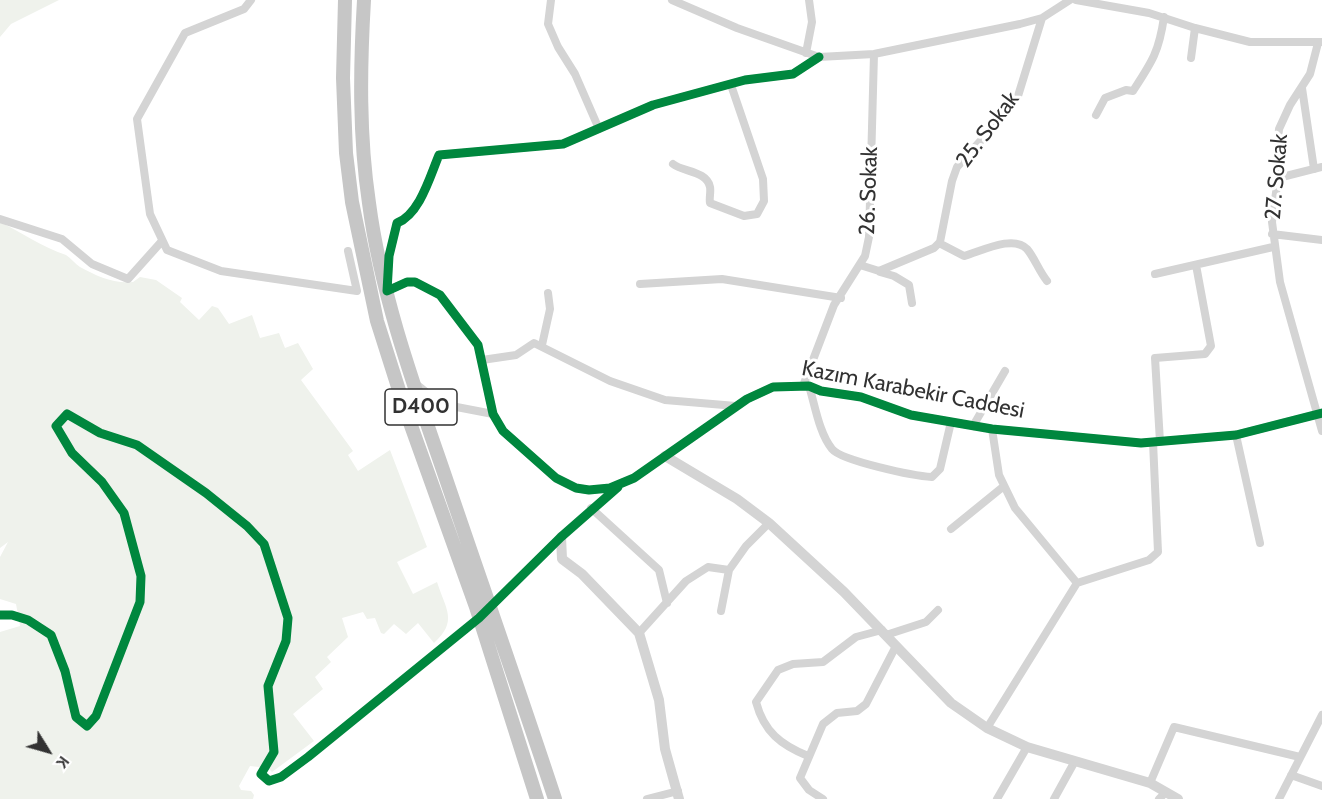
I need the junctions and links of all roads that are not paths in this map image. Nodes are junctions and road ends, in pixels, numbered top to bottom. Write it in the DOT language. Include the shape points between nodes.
graph roads {
  1 [pos="251,0"];
  2 [pos="345,0"];
  3 [pos="366,0"];
  4 [pos="551,0"];
  5 [pos="809,0"];
  6 [pos="1070,0"];
  7 [pos="1076,0"];
  8 [pos="678,1"];
  9 [pos="1164,17"];
  10 [pos="1042,18"];
  11 [pos="1195,28"];
  12 [pos="1320,42"];
  13 [pos="806,53"];
  14 [pos="874,54"];
  15 [pos="819,57"];
  16 [pos="1191,58"];
  17 [pos="731,85"];
  18 [pos="1302,88"];
  19 [pos="1096,115"];
  20 [pos="600,129"];
  21 [pos="673,164"];
  22 [pos="1318,168"];
  23 [pos="1278,178"];
  24 [pos="0,219"];
  25 [pos="1272,234"];
  26 [pos="1322,240"];
  27 [pos="162,241"];
  28 [pos="939,243"];
  29 [pos="1273,247"];
  30 [pos="348,250"];
  31 [pos="860,265"];
  32 [pos="1197,265"];
  33 [pos="879,271"];
  34 [pos="1155,274"];
  35 [pos="1047,281"];
  36 [pos="640,284"];
  37 [pos="387,291"];
  38 [pos="548,293"];
  39 [pos="841,298"];
  40 [pos="912,303"];
  41 [pos="542,345"];
  42 [pos="482,360"];
  43 [pos="1005,371"];
  44 [pos="413,381"];
  45 [pos="806,386"];
  46 [pos="736,406"];
  47 [pos="1320,413"];
  48 [pos="493,414"];
  49 [pos="951,422"];
  50 [pos="973,426"];
  51 [pos="992,429"];
  52 [pos="1322,431"];
  53 [pos="1236,435"];
  54 [pos="1156,442"];
  55 [pos="665,456"];
  56 [pos="622,483"];
  57 [pos="1004,486"];
  58 [pos="591,508"];
  59 [pos="769,523"];
  60 [pos="951,529"];
  61 [pos="561,537"];
  62 [pos="1260,543"];
  63 [pos="729,570"];
  64 [pos="1077,583"];
  65 [pos="667,603"];
  66 [pos="490,606"];
  67 [pos="939,610"];
  68 [pos="721,611"];
  69 [pos="0,615"];
  70 [pos="479,618"];
  71 [pos="639,633"];
  72 [pos="884,633"];
  73 [pos="896,646"];
  74 [pos="1322,715"];
  75 [pos="987,728"];
  76 [pos="1027,747"];
  77 [pos="808,756"];
  78 [pos="1300,757"];
  79 [pos="1075,761"];
  80 [pos="1291,775"];
  81 [pos="1150,783"];
  82 [pos="1322,786"];
  83 [pos="679,795"];
  84 [pos="1162,796"];
  85 [pos="537,799"];
  86 [pos="555,799"];
  87 [pos="647,799"];
  88 [pos="822,799"];
  89 [pos="997,799"];
  90 [pos="1054,799"];
  91 [pos="1178,799"];
  92 [pos="1279,799"];
  1 -- 27 [label="street" via="244,9 185,33 137,119 150,214"];
  2 -- 70 [label="highway, D400" via="346,153 377,321"];
  3 -- 37 [label="highway, D400" via="360,68 362,142 369,205"];
  4 -- 20 [label="street" via="548,24"];
  5 -- 13 [label="street" via="812,22"];
  6 -- 10 [label="street"];
  7 -- 9 [label="street"];
  8 -- 13 [label="street"];
  9 -- 11 [label="street"];
  9 -- 19 [label="street" via="1160,46 1133,91 1105,98"];
  10 -- 14 [label="street"];
  10 -- 28 [label="street, 25. Sokak" via="1012,106 957,167"];
  11 -- 12 [label="street" via="1250,42"];
  11 -- 16 [label="street"];
  12 -- 18 [label="street, 27. Sokak"];
  13 -- 15 [label="street"];
  14 -- 15 [label="street"];
  14 -- 31 [label="street, 26. Sokak" via="869,237"];
  15 -- 17 [label="street" via="793,74"];
  17 -- 20 [label="street" via="652,105"];
  17 -- 21 [label="street" via="763,179 764,201 757,214 744,216 710,202 710,186 705,178"];
  18 -- 22 [label="street"];
  18 -- 23 [label="street, 27. Sokak" via="1279,129"];
  20 -- 37 [label="street" via="562,144 439,155 406,220 397,223 389,255"];
  22 -- 23 [label="street"];
  23 -- 25 [label="street, 27. Sokak"];
  24 -- 27 [label="street" via="62,239 92,264 128,279"];
  25 -- 26 [label="street"];
  25 -- 29 [label="street, 27. Sokak"];
  27 -- 30 [label="street" via="166,250 221,272 357,291"];
  28 -- 33 [label="street"];
  28 -- 35 [label="street" via="964,256 1005,244 1019,245 1027,249"];
  29 -- 32 [label="street, 27. Sokak"];
  29 -- 47 [label="street, 27. Sokak" via="1289,316"];
  31 -- 33 [label="street"];
  31 -- 39 [label="street, 26. Sokak"];
  32 -- 34 [label="street, 27. Sokak"];
  32 -- 54 [label="street" via="1211,335 1210,349 1205,354 1157,357"];
  33 -- 40 [label="street" via="909,285"];
  36 -- 39 [label="street" via="722,279"];
  37 -- 42 [label="street, Kazım Karabekir Caddesi" via="415,282 440,295 475,340"];
  37 -- 44 [label="highway, D400"];
  38 -- 41 [label="street" via="550,309"];
  39 -- 45 [label="street, 26. Sokak" via="828,320"];
  41 -- 42 [label="street" via="534,343 516,355"];
  41 -- 46 [label="street" via="610,381 665,400"];
  42 -- 48 [label="street, Kazım Karabekir Caddesi"];
  43 -- 50 [label="street"];
  44 -- 48 [label="street" via="441,404"];
  44 -- 66 [label="highway, D400"];
  45 -- 46 [label="street, Kazım Karabekir Caddesi" via="767,388"];
  45 -- 49 [label="street, Kazım Karabekir Caddesi"];
  45 -- 49 [label="street" via="833,450 859,460 932,477 940,469"];
  46 -- 55 [label="street, Kazım Karabekir Caddesi"];
  47 -- 52 [label="street, 27. Sokak"];
  47 -- 53 [label="street, Kazım Karabekir Caddesi"];
  48 -- 56 [label="street, Kazım Karabekir Caddesi" via="503,431 566,484 600,490"];
  49 -- 50 [label="street, Kazım Karabekir Caddesi"];
  50 -- 51 [label="street, Kazım Karabekir Caddesi"];
  51 -- 54 [label="street, Kazım Karabekir Caddesi"];
  51 -- 57 [label="street"];
  53 -- 54 [label="street, Kazım Karabekir Caddesi"];
  53 -- 62 [label="street"];
  54 -- 64 [label="street" via="1158,552 1149,560"];
  55 -- 56 [label="street, Kazım Karabekir Caddesi"];
  55 -- 59 [label="street"];
  56 -- 58 [label="street"];
  57 -- 60 [label="street"];
  57 -- 64 [label="street" via="1015,508"];
  58 -- 61 [label="street"];
  58 -- 65 [label="street" via="659,570"];
  59 -- 63 [label="street"];
  59 -- 72 [label="street"];
  61 -- 66 [label="street"];
  61 -- 71 [label="street" via="562,559 582,574"];
  63 -- 65 [label="street" via="708,567 686,581"];
  63 -- 68 [label="street"];
  64 -- 75 [label="street"];
  65 -- 71 [label="street"];
  66 -- 70 [label="street"];
  66 -- 86 [label="highway, D400"];
  67 -- 72 [label="street" via="926,622"];
  69 -- 70 [label="street" via="28,620 51,635 76,717 87,726 96,716 140,602 141,576 124,513 102,482 62,439 56,426 67,414 100,433 137,445 206,493 264,544 288,618 286,641 268,686 274,752 261,774 269,781 308,757"];
  70 -- 85 [label="highway, D400"];
  71 -- 83 [label="street" via="659,700 665,749"];
  72 -- 73 [label="street"];
  72 -- 77 [label="street" via="856,637 823,662 793,664 778,670 756,702 768,732 784,746"];
  73 -- 75 [label="street" via="951,703"];
  73 -- 77 [label="street" via="866,704 857,711 837,713 823,724"];
  74 -- 78 [label="street"];
  75 -- 76 [label="street"];
  76 -- 79 [label="street"];
  76 -- 89 [label="street"];
  77 -- 88 [label="street" via="800,778"];
  78 -- 80 [label="street"];
  78 -- 81 [label="street" via="1174,727"];
  79 -- 81 [label="street"];
  79 -- 90 [label="street"];
  80 -- 82 [label="street"];
  80 -- 92 [label="street"];
  81 -- 84 [label="street"];
  83 -- 87 [label="street"];
  84 -- 91 [label="street"];
}
